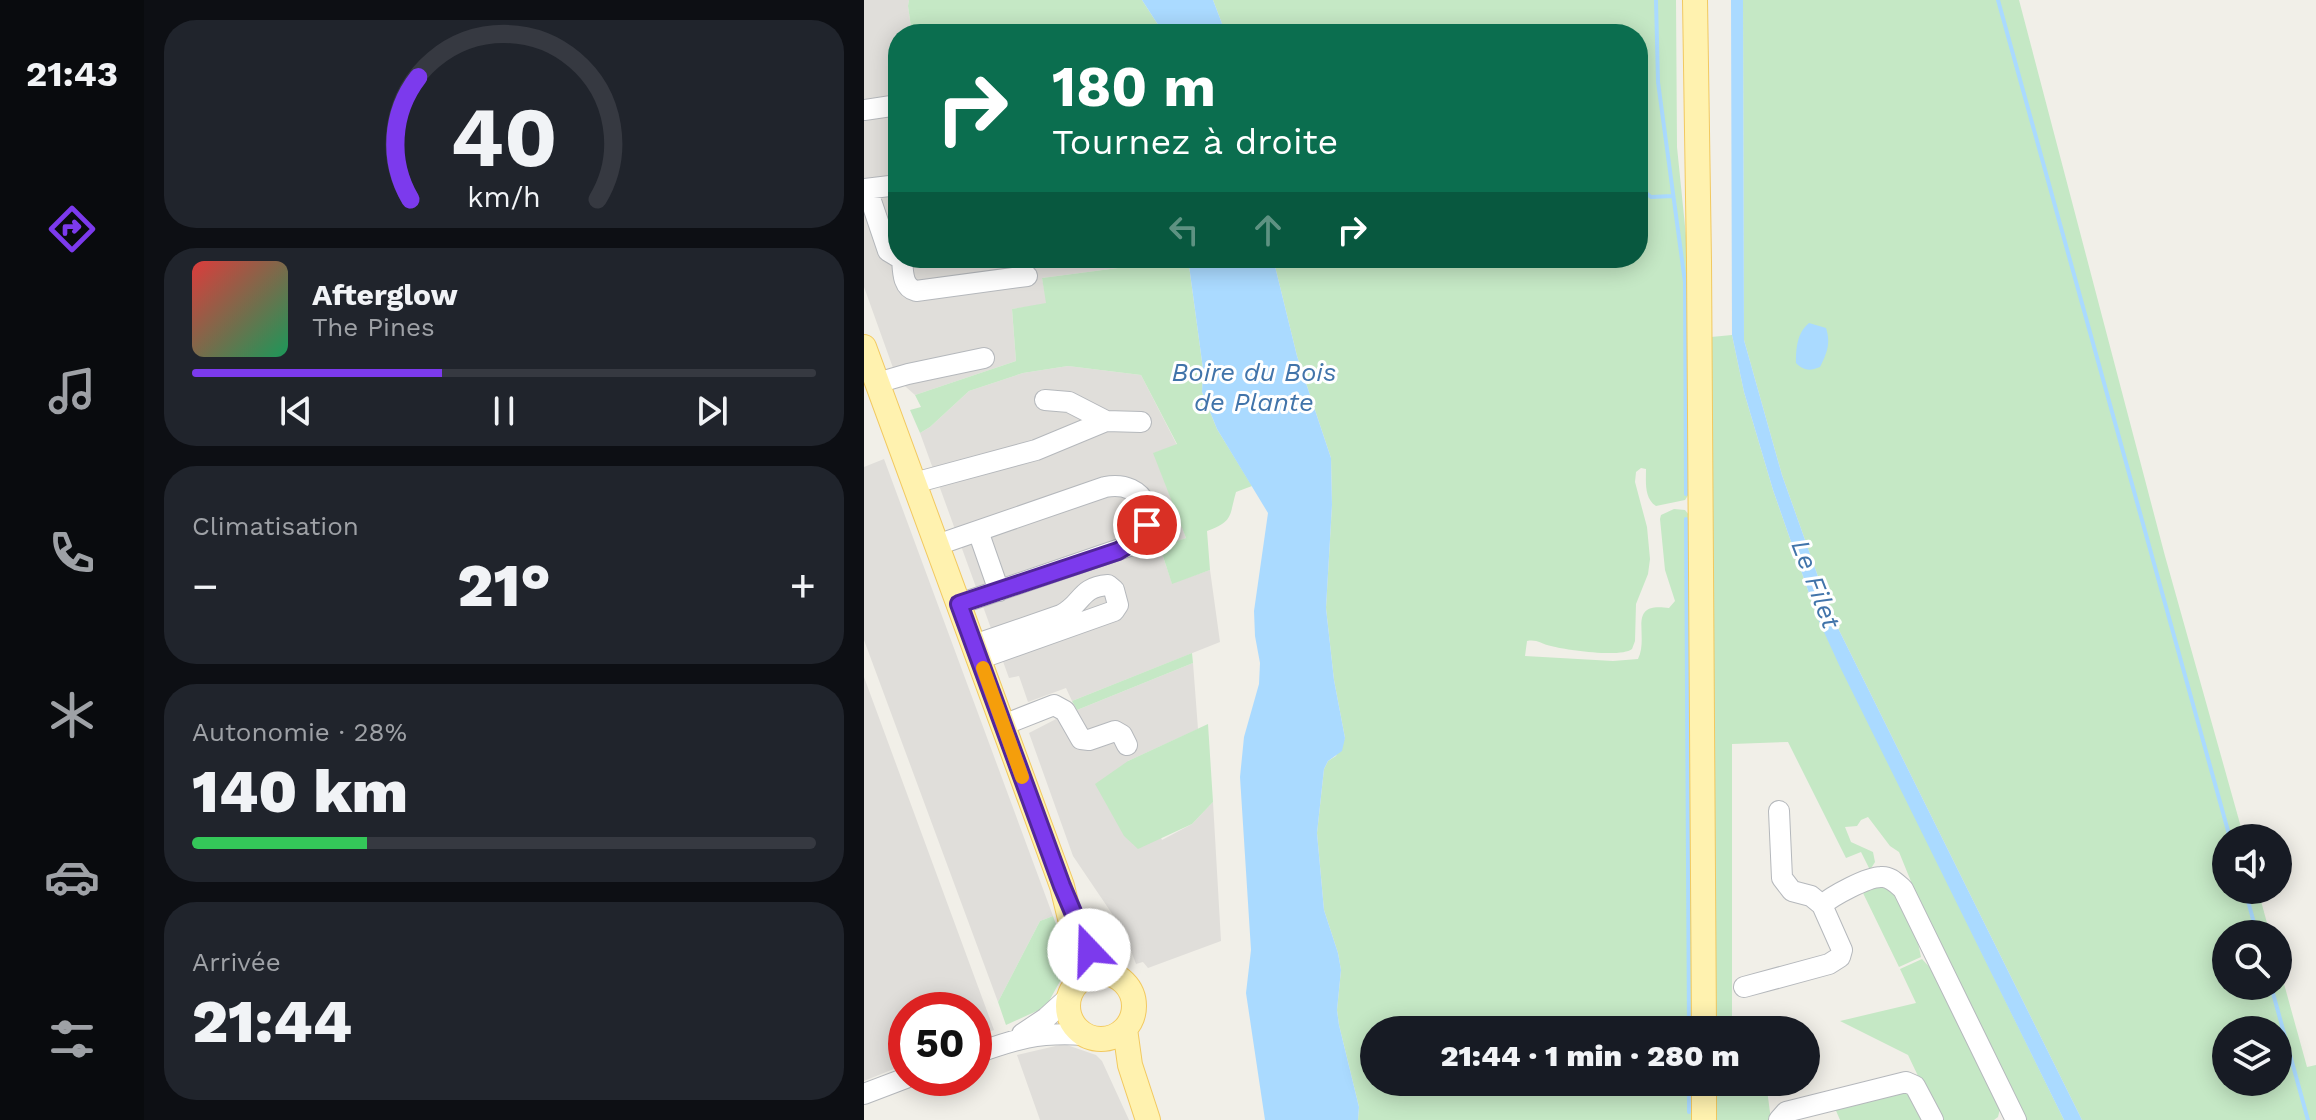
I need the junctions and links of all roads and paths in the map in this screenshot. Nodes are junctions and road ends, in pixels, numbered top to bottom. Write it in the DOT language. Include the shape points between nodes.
graph roads {
  1 [pos="1695,0"];
  2 [pos="888,106"];
  3 [pos="864,110"];
  4 [pos="888,186"];
  5 [pos="866,189"];
  6 [pos="888,251"];
  7 [pos="902,268"];
  8 [pos="1027,276"];
  9 [pos="864,347"];
  10 [pos="984,358"];
  11 [pos="877,383"];
  12 [pos="1045,400"];
  13 [pos="1106,421"];
  14 [pos="1141,422"];
  15 [pos="914,483"];
  16 [pos="978,531"];
  17 [pos="937,545"];
  18 [pos="999,591"];
  19 [pos="959,604"];
  20 [pos="1063,622"];
  21 [pos="976,652"];
  22 [pos="1003,725"];
  23 [pos="1127,745"];
  24 [pos="1779,811"];
  25 [pos="1062,886"];
  26 [pos="1822,905"];
  27 [pos="1111,974"];
  28 [pos="1744,987"];
  29 [pos="1072,991"];
  30 [pos="1704,1016"];
  31 [pos="1125,1029"];
  32 [pos="1090,1037"];
  33 [pos="1011,1040"];
  34 [pos="992,1047"];
  35 [pos="888,1085"];
  36 [pos="864,1094"];
  37 [pos="1704,1096"];
  38 [pos="1146,1112"];
  39 [pos="2010,1118"];
  40 [pos="1704,1120"];
  41 [pos="1779,1120"];
  42 [pos="1933,1120"];
  1 -- 30 [label="main road"];
  2 -- 3 [label="street"];
  4 -- 5 [label="street"];
  5 -- 6 [label="street"];
  7 -- 8 [label="street" via="905,282 916,291"];
  9 -- 11 [label="main road"];
  10 -- 11 [label="street"];
  11 -- 15 [label="main road"];
  12 -- 13 [label="street" via="1076,404"];
  13 -- 14 [label="street"];
  13 -- 15 [label="street" via="1036,450"];
  15 -- 17 [label="main road"];
  16 -- 17 [label="street"];
  16 -- 18 [label="street"];
  16 -- 18 [label="street" via="1114,486 1138,491 1147,511 1145,531 1132,545"];
  17 -- 19 [label="main road"];
  18 -- 19 [label="street"];
  19 -- 21 [label="main road"];
  20 -- 21 [label="street"];
  21 -- 22 [label="main road"];
  22 -- 23 [label="street" via="1054,705 1065,711 1081,739 1115,731"];
  22 -- 25 [label="main road"];
  24 -- 26 [label="street" via="1782,878 1792,891"];
  25 -- 27 [label="main road" via="1092,956"];
  25 -- 29 [label="main road" via="1076,943"];
  26 -- 28 [label="street" via="1840,944 1840,957"];
  26 -- 39 [label="street" via="1877,876 1903,889"];
  27 -- 29 [label="main road" via="1091,974"];
  27 -- 31 [label="main road" via="1132,995 1133,1015"];
  29 -- 32 [label="main road" via="1069,1019"];
  29 -- 33 [label="street" via="1041,1022"];
  31 -- 32 [label="main road" via="1115,1036"];
  31 -- 38 [label="main road"];
  32 -- 33 [label="street" via="1051,1033"];
  32 -- 38 [label="main road" via="1116,1059"];
  33 -- 34 [label="street"];
  35 -- 36 [label="street"];
  37 -- 40 [label="main road"];
  41 -- 42 [label="street" via="1786,1112 1906,1082 1915,1086"];
}
